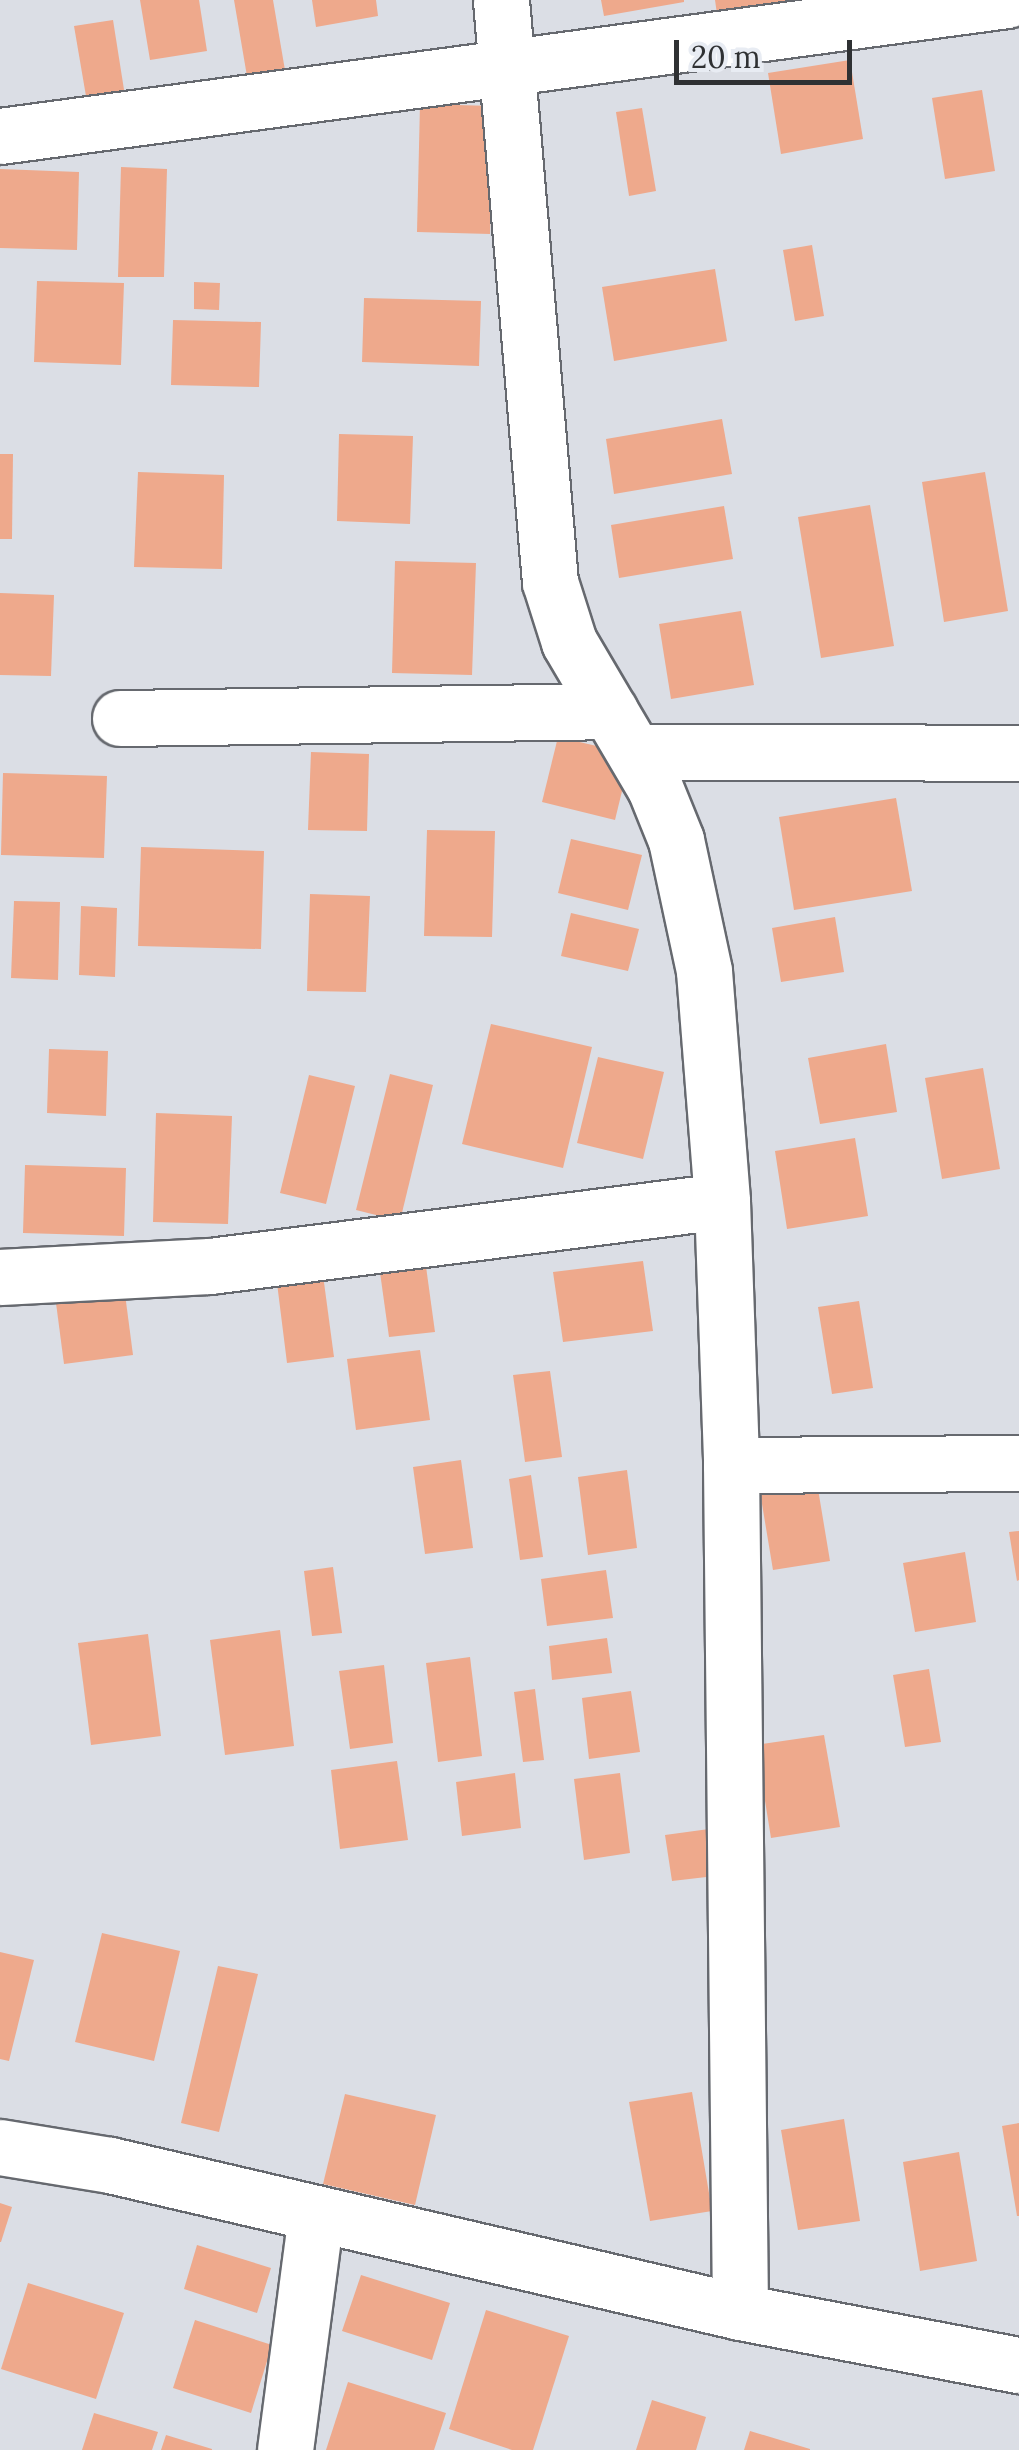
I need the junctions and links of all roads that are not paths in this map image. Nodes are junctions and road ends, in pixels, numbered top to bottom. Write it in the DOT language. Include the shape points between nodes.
graph roads {
  1 [pos="501,0"];
  2 [pos="1007,0"];
  3 [pos="506,66"];
  4 [pos="0,136"];
  5 [pos="120,718"];
  6 [pos="622,732"];
  7 [pos="1019,753"];
  8 [pos="722,1201"];
  9 [pos="0,1277"];
  10 [pos="1019,1463"];
  11 [pos="732,1466"];
  12 [pos="0,2148"];
  13 [pos="316,2216"];
  14 [pos="740,2312"];
  15 [pos="1019,2365"];
  16 [pos="286,2450"];
  1 -- 3 [label="street"];
  2 -- 3 [label="street"];
  3 -- 4 [label="street"];
  3 -- 6 [label="street" via="550,582 569,642"];
  5 -- 6 [label="street"];
  6 -- 7 [label="street"];
  6 -- 8 [label="street" via="676,840 690,890 704,971"];
  8 -- 9 [label="street" via="210,1266"];
  8 -- 11 [label="street"];
  10 -- 11 [label="street"];
  11 -- 14 [label="street"];
  12 -- 13 [label="street" via="110,2166"];
  13 -- 14 [label="street"];
  13 -- 16 [label="street"];
  14 -- 15 [label="street"];
}
